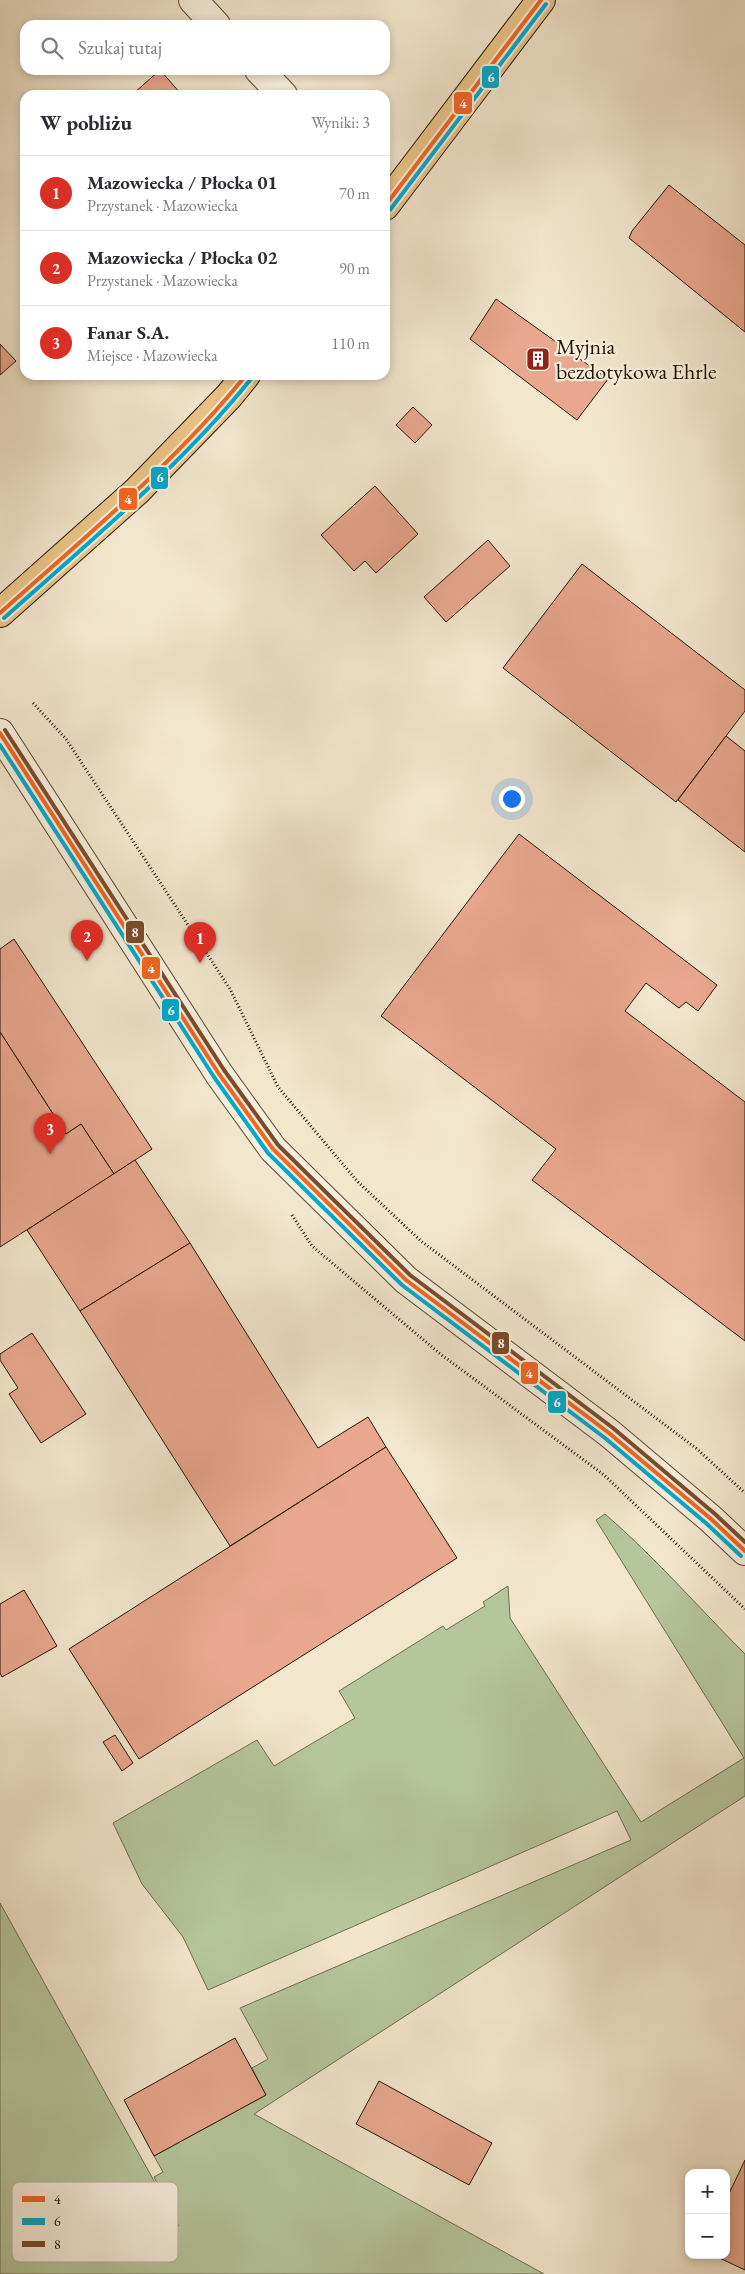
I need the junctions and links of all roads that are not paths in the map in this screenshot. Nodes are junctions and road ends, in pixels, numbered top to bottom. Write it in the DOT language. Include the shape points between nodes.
graph roads {
  1 [pos="193,0"];
  2 [pos="541,0"];
  3 [pos="211,20"];
  4 [pos="264,75"];
  5 [pos="278,90"];
  6 [pos="390,199"];
  7 [pos="242,380"];
  8 [pos="0,613"];
  9 [pos="0,733"];
  10 [pos="745,1551"];
  1 -- 3 [label="street"];
  2 -- 6 [label="main road"];
  4 -- 5 [label="street"];
  7 -- 8 [label="main road" via="137,491"];
  9 -- 10 [label="street" via="219,1074 273,1149 406,1280 609,1433"];
}
